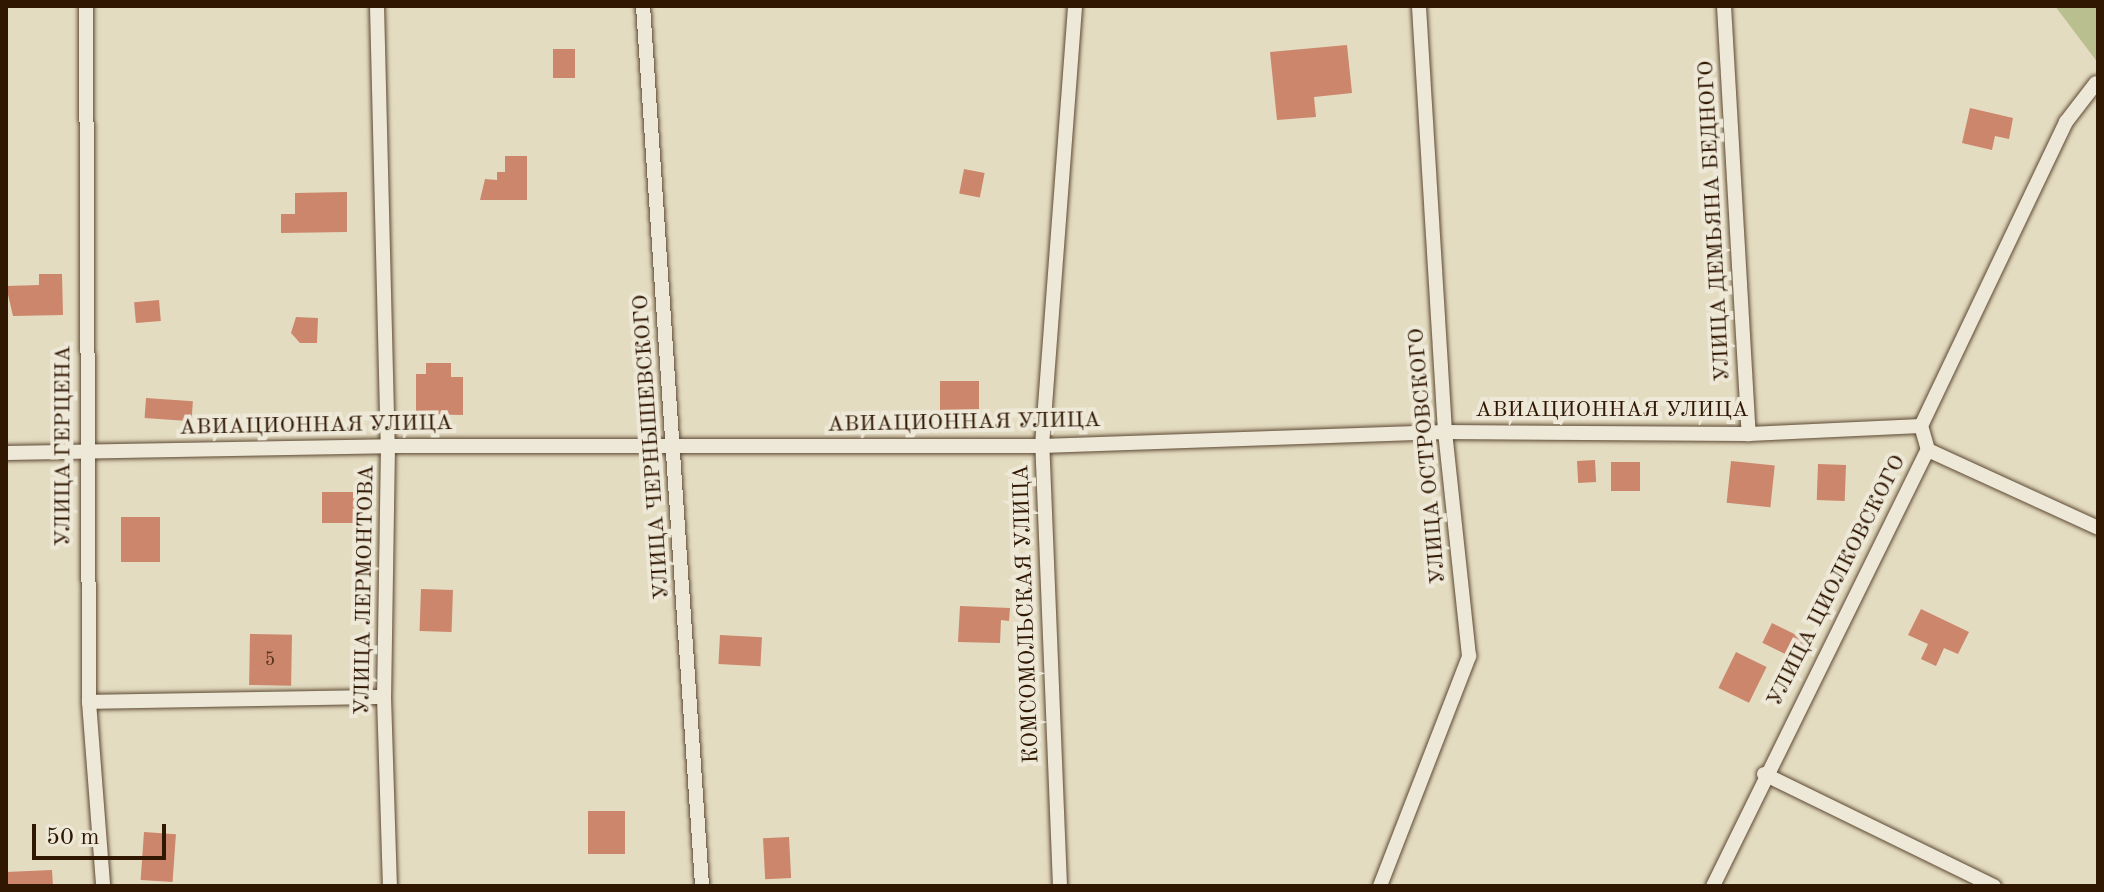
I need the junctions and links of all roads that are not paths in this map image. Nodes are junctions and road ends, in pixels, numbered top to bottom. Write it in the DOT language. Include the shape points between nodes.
graph roads {
  1 [pos="86,6"];
  2 [pos="377,6"];
  3 [pos="643,6"];
  4 [pos="1075,6"];
  5 [pos="1419,6"];
  6 [pos="1724,6"];
  7 [pos="2096,83"];
  8 [pos="1921,426"];
  9 [pos="1445,432"];
  10 [pos="1749,434"];
  11 [pos="388,446"];
  12 [pos="1042,446"];
  13 [pos="675,448"];
  14 [pos="1928,450"];
  15 [pos="86,452"];
  16 [pos="6,453"];
  17 [pos="2098,528"];
  18 [pos="384,697"];
  19 [pos="89,702"];
  20 [pos="1764,774"];
  21 [pos="103,886"];
  22 [pos="390,886"];
  23 [pos="702,886"];
  24 [pos="1060,886"];
  25 [pos="1380,886"];
  26 [pos="1713,886"];
  27 [pos="1994,886"];
  1 -- 15 [label="street, УЛИЦА ГЕРЦЕНА"];
  2 -- 11 [label="street, УЛИЦА ЛЕРМОНТОВА"];
  3 -- 13 [label="street, УЛИЦА ЧЕРНЫШЕВСКОГО"];
  4 -- 12 [label="street, КОМСОМОЛЬСКАЯ УЛИЦА"];
  5 -- 9 [label="street, УЛИЦА ОСТРОВСКОГО"];
  6 -- 10 [label="street, УЛИЦА ДЕМЬЯНА БЕДНОГО"];
  7 -- 8 [label="street" via="2066,122"];
  8 -- 10 [label="street, АВИАЦИОННАЯ УЛИЦА"];
  8 -- 14 [label="street, УЛИЦА ЦИОЛКОВСКОГО"];
  9 -- 10 [label="street, АВИАЦИОННАЯ УЛИЦА"];
  9 -- 12 [label="street, АВИАЦИОННАЯ УЛИЦА"];
  9 -- 25 [label="street, УЛИЦА ОСТРОВСКОГО" via="1469,656"];
  11 -- 13 [label="street, АВИАЦИОННАЯ УЛИЦА"];
  11 -- 15 [label="street, АВИАЦИОННАЯ УЛИЦА"];
  11 -- 18 [label="street, УЛИЦА ЛЕРМОНТОВА"];
  12 -- 13 [label="street, АВИАЦИОННАЯ УЛИЦА"];
  12 -- 24 [label="street, КОМСОМОЛЬСКАЯ УЛИЦА"];
  13 -- 23 [label="street, УЛИЦА ЧЕРНЫШЕВСКОГО"];
  14 -- 17 [label="street"];
  14 -- 20 [label="street, УЛИЦА ЦИОЛКОВСКОГО"];
  15 -- 16 [label="street, АВИАЦИОННАЯ УЛИЦА"];
  15 -- 19 [label="street, УЛИЦА ГЕРЦЕНА"];
  18 -- 19 [label="street"];
  18 -- 22 [label="street, УЛИЦА ЛЕРМОНТОВА"];
  19 -- 21 [label="street, УЛИЦА ГЕРЦЕНА"];
  20 -- 26 [label="street, УЛИЦА ЦИОЛКОВСКОГО"];
  20 -- 27 [label="street"];
}
